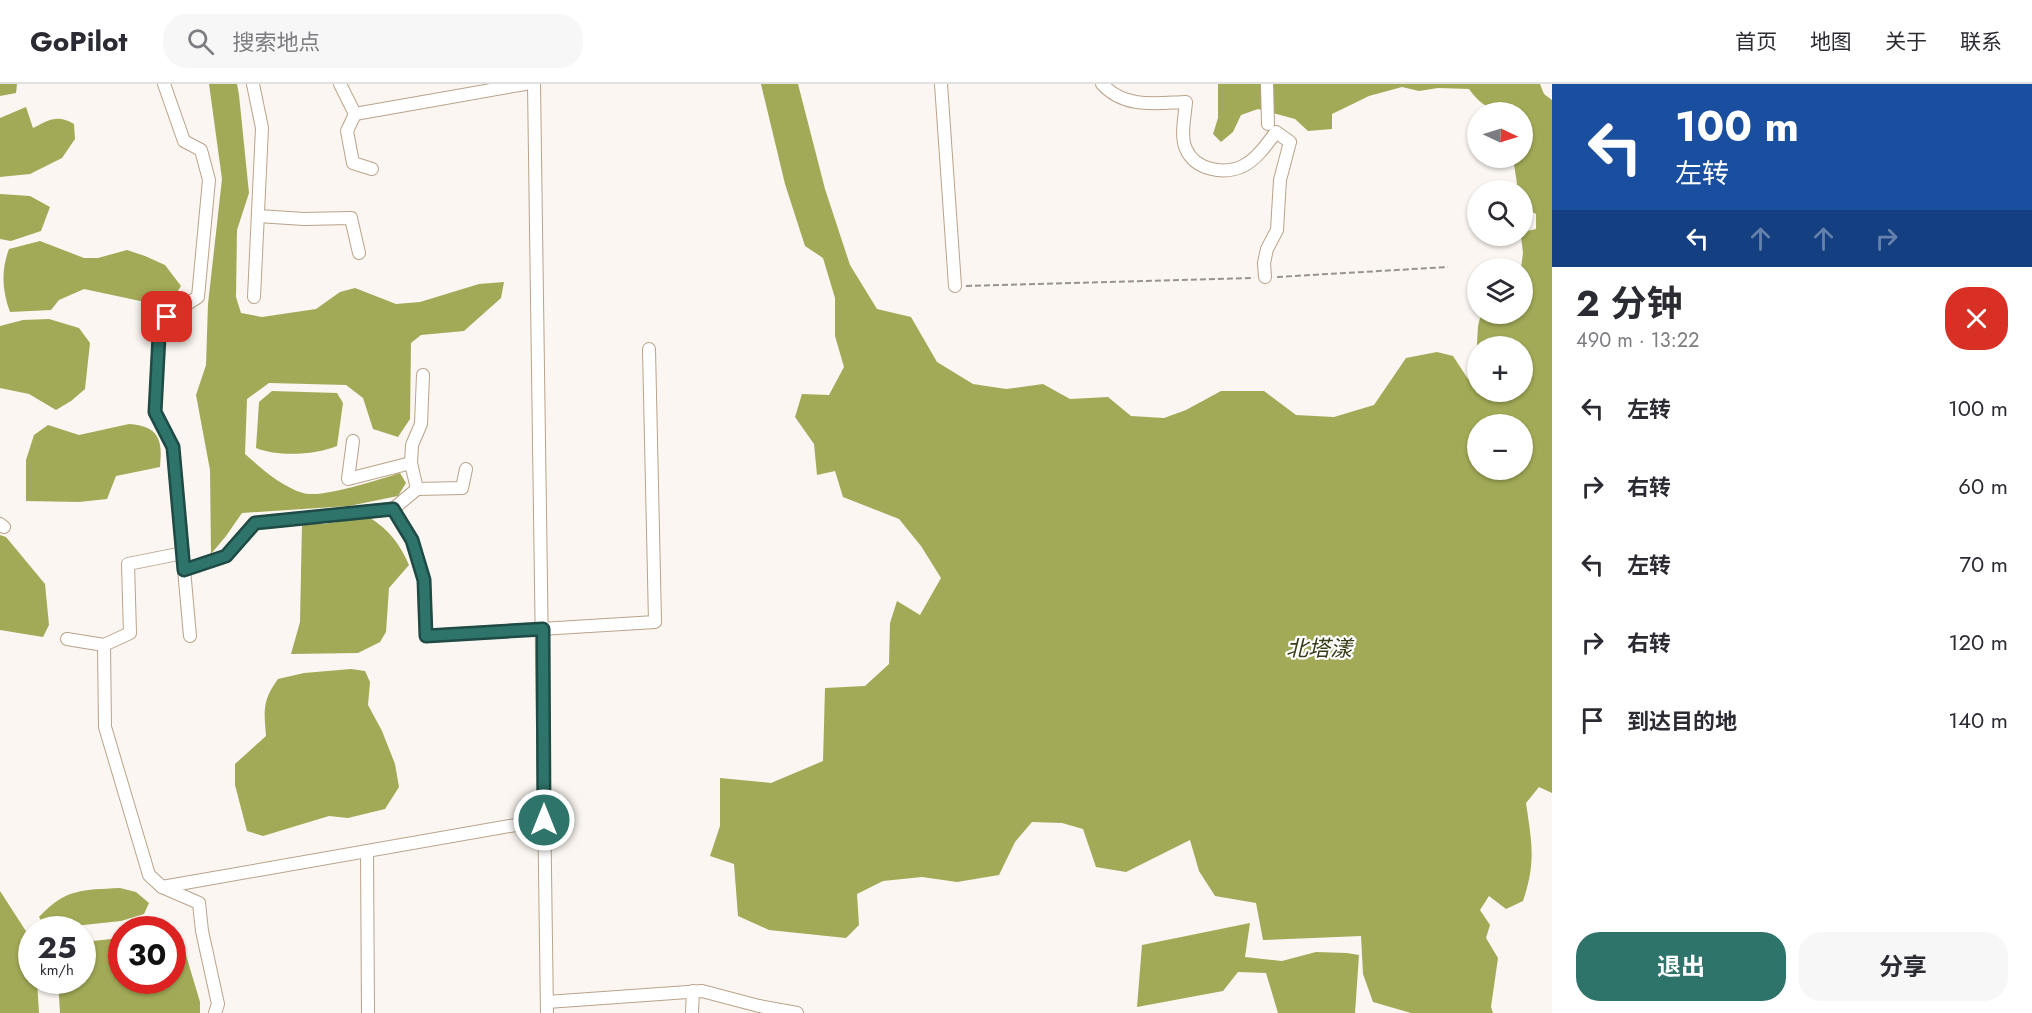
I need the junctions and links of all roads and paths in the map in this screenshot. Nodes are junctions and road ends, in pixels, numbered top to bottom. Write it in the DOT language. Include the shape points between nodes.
graph roads {
  1 [pos="164,84"];
  2 [pos="253,84"];
  3 [pos="340,84"];
  4 [pos="525,84"];
  5 [pos="534,84"];
  6 [pos="941,84"];
  7 [pos="1102,84"];
  8 [pos="1267,84"];
  9 [pos="355,114"];
  10 [pos="1268,124"];
  11 [pos="372,169"];
  12 [pos="258,216"];
  13 [pos="359,253"];
  14 [pos="1448,267"];
  15 [pos="1265,278"];
  16 [pos="955,286"];
  17 [pos="254,297"];
  18 [pos="649,349"];
  19 [pos="423,375"];
  20 [pos="353,441"];
  21 [pos="411,463"];
  22 [pos="466,469"];
  23 [pos="417,489"];
  24 [pos="393,509"];
  25 [pos="183,554"];
  26 [pos="184,570"];
  27 [pos="543,629"];
  28 [pos="190,636"];
  29 [pos="67,639"];
  30 [pos="104,645"];
  31 [pos="544,820"];
  32 [pos="366,851"];
  33 [pos="162,887"];
  34 [pos="693,991"];
  35 [pos="547,1008"];
  36 [pos="215,1013"];
  37 [pos="368,1013"];
  38 [pos="692,1013"];
  39 [pos="797,1013"];
  1 -- 25 [label="street" via="184,141 201,150 209,180 198,297 167,317 159,336 155,412 173,447"];
  2 -- 12 [label="street" via="262,128"];
  3 -- 9 [label="street"];
  4 -- 9 [label="street"];
  5 -- 27 [label="street"];
  6 -- 16 [label="street"];
  7 -- 15 [label="street" via="1136,104 1186,102 1185,149 1210,170 1243,166 1276,132 1290,142 1280,180 1277,230 1264,263"];
  8 -- 10 [label="street"];
  9 -- 11 [label="street" via="347,131 353,163"];
  12 -- 13 [label="street" via="351,219"];
  12 -- 17 [label="street"];
  14 -- 15 [label="path"];
  15 -- 16 [label="path"];
  18 -- 27 [label="street" via="655,622"];
  19 -- 21 [label="street" via="421,423 412,445"];
  20 -- 21 [label="street" via="348,479"];
  21 -- 23 [label="street"];
  22 -- 23 [label="street" via="462,488"];
  23 -- 24 [label="street"];
  24 -- 26 [label="street" via="255,523 226,556"];
  24 -- 27 [label="street" via="412,540 424,580 426,636"];
  25 -- 26 [label="street"];
  25 -- 30 [label="street" via="128,564 130,633"];
  26 -- 28 [label="street"];
  27 -- 31 [label="street"];
  29 -- 30 [label="street"];
  30 -- 33 [label="street" via="105,727 149,875"];
  31 -- 32 [label="street"];
  31 -- 35 [label="street"];
  32 -- 33 [label="street"];
  32 -- 37 [label="street"];
  33 -- 36 [label="street" via="199,903 218,1004"];
  34 -- 35 [label="street"];
  34 -- 38 [label="street"];
  34 -- 39 [label="street"];
}
